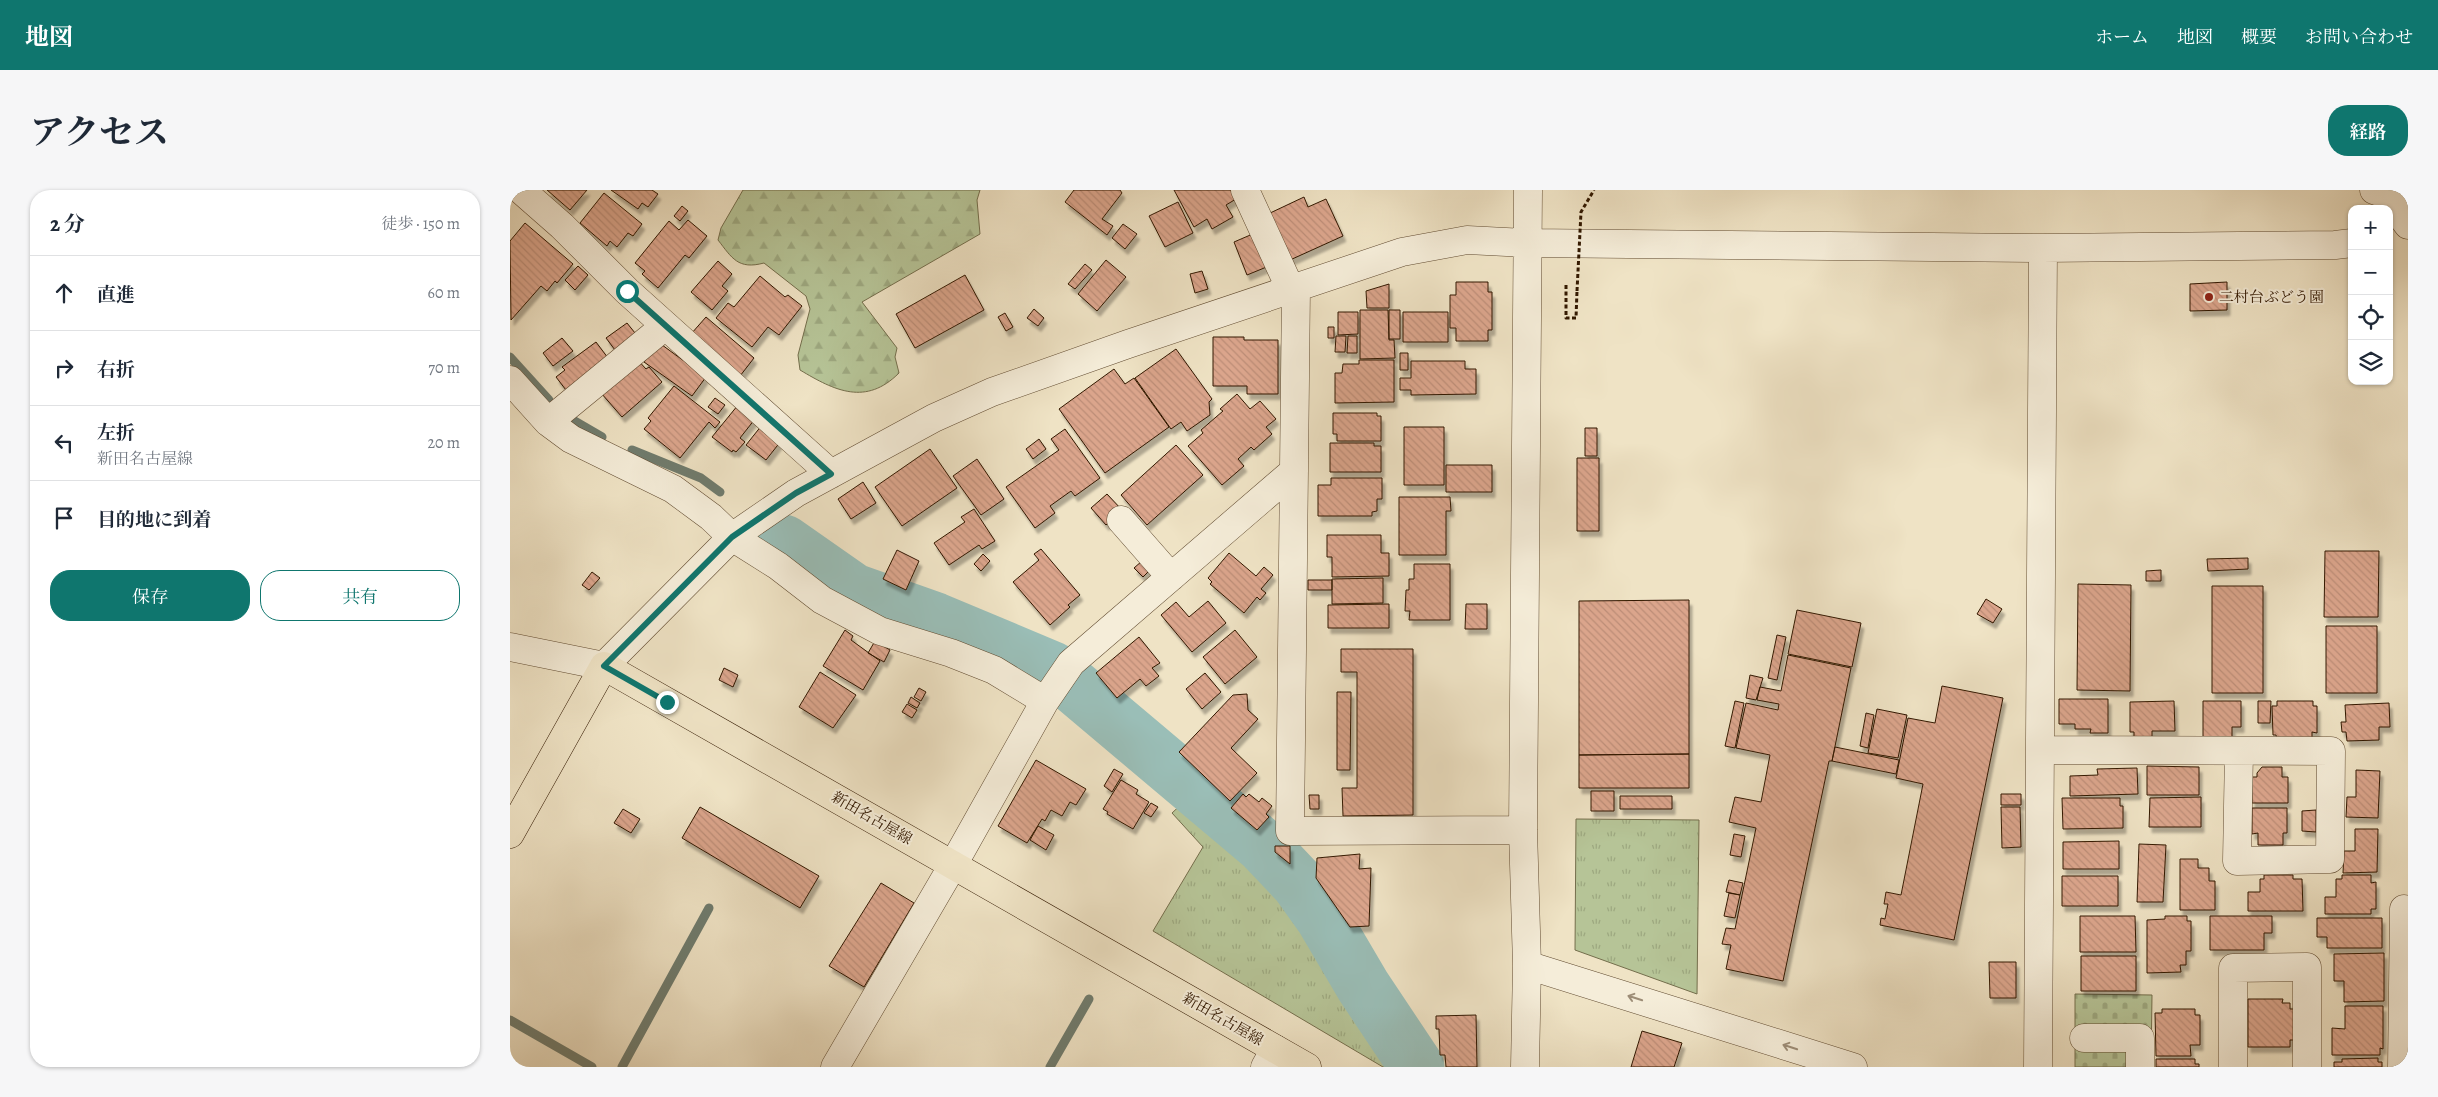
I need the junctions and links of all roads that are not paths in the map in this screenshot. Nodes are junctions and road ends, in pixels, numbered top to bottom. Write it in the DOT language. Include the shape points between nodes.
graph roads {
  1 [pos="521,190"];
  2 [pos="1246,190"];
  3 [pos="1528,190"];
  4 [pos="2374,190"];
  5 [pos="2408,225"];
  6 [pos="2408,234"];
  7 [pos="2393,236"];
  8 [pos="1528,244"];
  9 [pos="2348,244"];
  10 [pos="2043,248"];
  11 [pos="1294,289"];
  12 [pos="665,326"];
  13 [pos="510,380"];
  14 [pos="548,422"];
  15 [pos="1294,471"];
  16 [pos="831,474"];
  17 [pos="1121,520"];
  18 [pos="732,537"];
  19 [pos="1171,577"];
  20 [pos="510,647"];
  21 [pos="604,666"];
  22 [pos="1048,697"];
  23 [pos="2040,750"];
  24 [pos="2239,751"];
  25 [pos="1523,830"];
  26 [pos="510,834"];
  27 [pos="953,865"];
  28 [pos="2404,909"];
  29 [pos="1527,964"];
  30 [pos="2084,1038"];
  31 [pos="1270,1058"];
  32 [pos="835,1067"];
  33 [pos="1307,1067"];
  34 [pos="1525,1067"];
  35 [pos="1853,1067"];
  36 [pos="2038,1067"];
  37 [pos="2140,1067"];
  38 [pos="2234,1067"];
  39 [pos="2307,1067"];
  40 [pos="2402,1067"];
  1 -- 12 [label="street"];
  2 -- 11 [label="street"];
  3 -- 8 [label="street"];
  4 -- 5 [label="street" via="2385,194"];
  6 -- 7 [label="street"];
  8 -- 10 [label="street"];
  8 -- 11 [label="street" via="1467,240 1411,250"];
  8 -- 25 [label="street"];
  9 -- 10 [label="street"];
  10 -- 23 [label="street"];
  11 -- 15 [label="street"];
  11 -- 16 [label="street" via="992,392 934,418"];
  12 -- 14 [label="street"];
  12 -- 16 [label="street"];
  13 -- 14 [label="street"];
  14 -- 18 [label="street" via="571,439 673,489"];
  15 -- 19 [label="street"];
  15 -- 25 [label="street" via="1290,831"];
  16 -- 18 [label="street" via="796,493"];
  17 -- 19 [label="street"];
  18 -- 21 [label="street"];
  18 -- 22 [label="street" via="778,566 822,600 880,631 951,653"];
  19 -- 22 [label="street" via="1071,663"];
  20 -- 21 [label="street"];
  21 -- 26 [label="main road"];
  21 -- 27 [label="main road, 新田名古屋線"];
  22 -- 27 [label="street"];
  23 -- 24 [label="street"];
  23 -- 36 [label="street"];
  24 -- 24 [label="street" via="2331,752 2330,860 2236,861"];
  25 -- 29 [label="street"];
  27 -- 31 [label="main road, 新田名古屋線"];
  27 -- 32 [label="street"];
  28 -- 40 [label="street"];
  29 -- 34 [label="street"];
  35 -- 29 [label="street, one-way"];
  30 -- 37 [label="street" via="2140,1038"];
  31 -- 33 [label="main road, 新田名古屋線"];
  38 -- 39 [label="street" via="2233,968 2307,967"];
}
